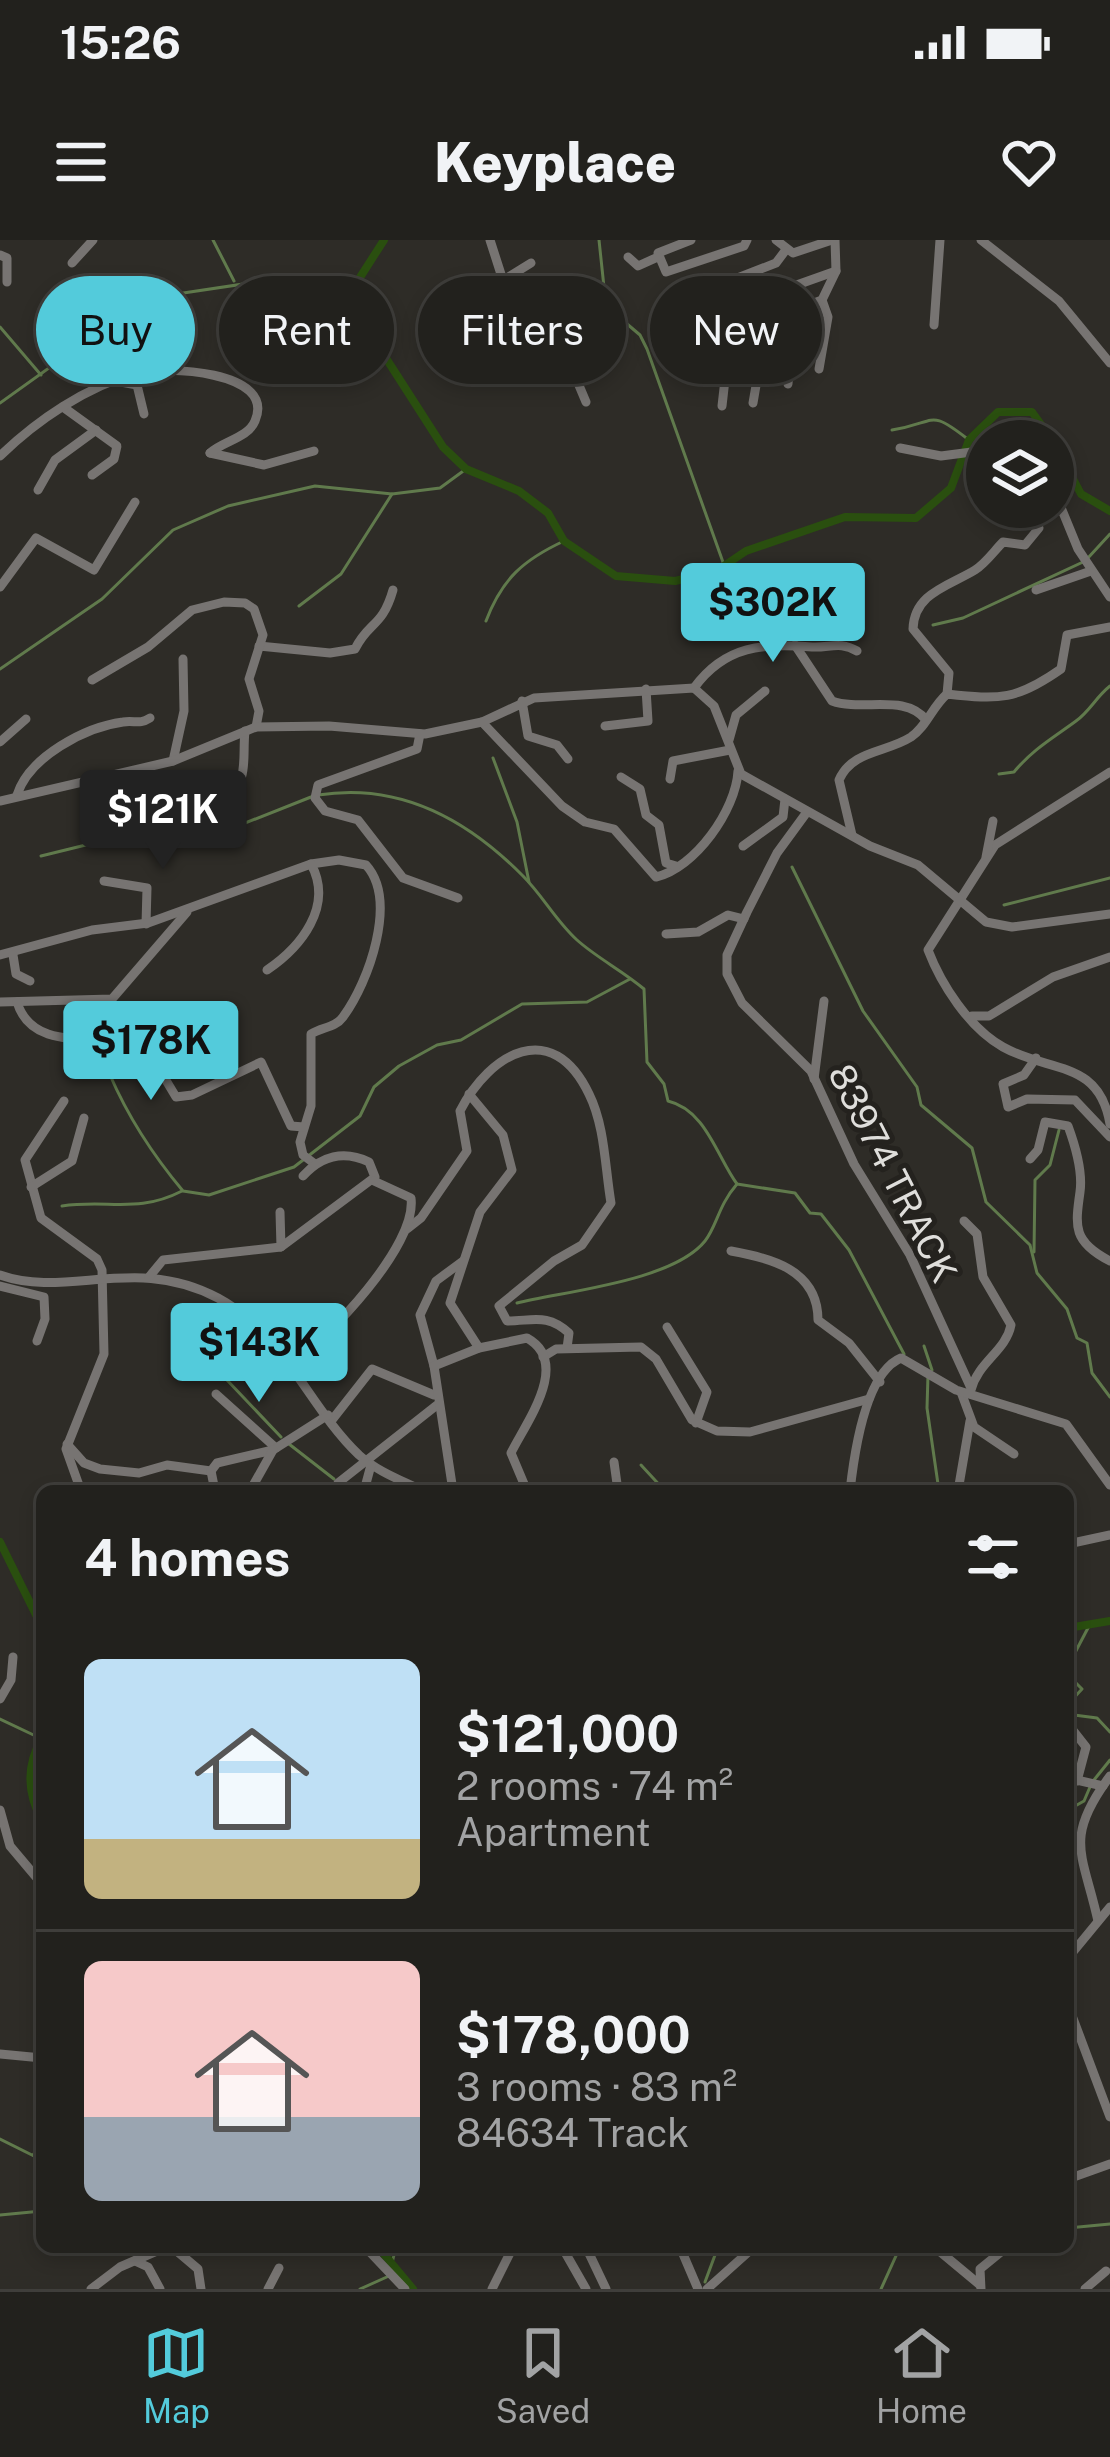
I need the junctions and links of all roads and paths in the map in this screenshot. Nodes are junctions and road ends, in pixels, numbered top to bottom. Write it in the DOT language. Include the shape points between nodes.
graph roads {
  1 [pos="92,240"];
  2 [pos="490,240"];
  3 [pos="691,240"];
  4 [pos="747,240"];
  5 [pos="776,240"];
  6 [pos="833,240"];
  7 [pos="940,240"];
  8 [pos="981,240"];
  9 [pos="784,251"];
  10 [pos="0,255"];
  11 [pos="658,256"];
  12 [pos="628,257"];
  13 [pos="72,263"];
  14 [pos="531,263"];
  15 [pos="836,271"];
  16 [pos="501,276"];
  17 [pos="510,276"];
  18 [pos="741,276"];
  19 [pos="822,276"];
  20 [pos="7,282"];
  21 [pos="822,300"];
  22 [pos="934,325"];
  23 [pos="822,352"];
  24 [pos="1110,363"];
  25 [pos="195,376"];
  26 [pos="113,384"];
  27 [pos="126,384"];
  28 [pos="578,384"];
  29 [pos="724,384"];
  30 [pos="755,384"];
  31 [pos="586,402"];
  32 [pos="753,404"];
  33 [pos="63,406"];
  34 [pos="722,406"];
  35 [pos="144,414"];
  36 [pos="97,430"];
  37 [pos="900,448"];
  38 [pos="314,452"];
  39 [pos="966,452"];
  40 [pos="0,456"];
  41 [pos="92,475"];
  42 [pos="38,490"];
  43 [pos="135,502"];
  44 [pos="1071,528"];
  45 [pos="1039,529"];
  46 [pos="1091,571"];
  47 [pos="0,587"];
  48 [pos="393,590"];
  49 [pos="1036,590"];
  50 [pos="1110,597"];
  51 [pos="1110,627"];
  52 [pos="794,644"];
  53 [pos="259,646"];
  54 [pos="857,651"];
  55 [pos="183,658"];
  56 [pos="92,680"];
  57 [pos="694,688"];
  58 [pos="646,689"];
  59 [pos="765,691"];
  60 [pos="947,694"];
  61 [pos="522,701"];
  62 [pos="150,718"];
  63 [pos="26,719"];
  64 [pos="926,720"];
  65 [pos="482,722"];
  66 [pos="604,726"];
  67 [pos="250,729"];
  68 [pos="420,734"];
  69 [pos="0,742"];
  70 [pos="729,748"];
  71 [pos="568,759"];
  72 [pos="173,761"];
  73 [pos="738,771"];
  74 [pos="1110,772"];
  75 [pos="621,778"];
  76 [pos="670,779"];
  77 [pos="208,788"];
  78 [pos="16,795"];
  79 [pos="785,799"];
  80 [pos="0,801"];
  81 [pos="807,812"];
  82 [pos="993,821"];
  83 [pos="852,836"];
  84 [pos="742,846"];
  85 [pos="986,862"];
  86 [pos="311,864"];
  87 [pos="676,866"];
  88 [pos="104,881"];
  89 [pos="957,897"];
  90 [pos="458,898"];
  91 [pos="187,912"];
  92 [pos="1110,914"];
  93 [pos="744,919"];
  94 [pos="146,924"];
  95 [pos="666,934"];
  96 [pos="0,955"];
  97 [pos="13,955"];
  98 [pos="1110,957"];
  99 [pos="267,970"];
  100 [pos="30,980"];
  101 [pos="824,1001"];
  102 [pos="0,1002"];
  103 [pos="17,1002"];
  104 [pos="968,1014"];
  105 [pos="211,1042"];
  106 [pos="138,1043"];
  107 [pos="1036,1058"];
  108 [pos="814,1079"];
  109 [pos="469,1094"];
  110 [pos="64,1101"];
  111 [pos="84,1118"];
  112 [pos="1110,1124"];
  113 [pos="304,1127"];
  114 [pos="1110,1137"];
  115 [pos="1030,1159"];
  116 [pos="315,1164"];
  117 [pos="303,1176"];
  118 [pos="374,1181"];
  119 [pos="32,1187"];
  120 [pos="280,1212"];
  121 [pos="964,1221"];
  122 [pos="407,1229"];
  123 [pos="281,1247"];
  124 [pos="730,1251"];
  125 [pos="1110,1261"];
  126 [pos="463,1262"];
  127 [pos="0,1275"];
  128 [pos="103,1276"];
  129 [pos="149,1277"];
  130 [pos="0,1286"];
  131 [pos="667,1328"];
  132 [pos="37,1341"];
  133 [pos="479,1348"];
  134 [pos="567,1348"];
  135 [pos="543,1357"];
  136 [pos="291,1365"];
  137 [pos="434,1366"];
  138 [pos="880,1382"];
  139 [pos="967,1392"];
  140 [pos="216,1394"];
  141 [pos="868,1399"];
  142 [pos="436,1400"];
  143 [pos="330,1417"];
  144 [pos="970,1421"];
  145 [pos="695,1423"];
  146 [pos="67,1444"];
  147 [pos="274,1451"];
  148 [pos="1014,1454"];
  149 [pos="614,1462"];
  150 [pos="369,1463"];
  151 [pos="212,1471"];
  152 [pos="395,1478"];
  153 [pos="1110,1484"];
  154 [pos="77,1485"];
  155 [pos="214,1485"];
  156 [pos="254,1485"];
  157 [pos="340,1485"];
  158 [pos="365,1485"];
  159 [pos="394,1485"];
  160 [pos="414,1485"];
  161 [pos="451,1485"];
  162 [pos="524,1485"];
  163 [pos="617,1485"];
  164 [pos="851,1485"];
  165 [pos="959,1485"];
  166 [pos="1110,1535"];
  167 [pos="1074,1543"];
  168 [pos="13,1657"];
  169 [pos="0,1699"];
  170 [pos="1074,1732"];
  171 [pos="1074,1775"];
  172 [pos="1074,1779"];
  173 [pos="1106,1781"];
  174 [pos="0,1810"];
  175 [pos="36,1877"];
  176 [pos="1110,1907"];
  177 [pos="1098,1921"];
  178 [pos="1074,1951"];
  179 [pos="1074,2021"];
  180 [pos="0,2054"];
  181 [pos="36,2057"];
  182 [pos="1110,2117"];
  183 [pos="1110,2164"];
  184 [pos="1074,2177"];
  185 [pos="160,2253"];
  186 [pos="177,2253"];
  187 [pos="371,2253"];
  188 [pos="510,2253"];
  189 [pos="565,2253"];
  190 [pos="589,2253"];
  191 [pos="683,2253"];
  192 [pos="747,2253"];
  193 [pos="941,2253"];
  194 [pos="999,2253"];
  195 [pos="148,2261"];
  196 [pos="279,2268"];
  197 [pos="1106,2271"];
  198 [pos="981,2288"];
  199 [pos="92,2289"];
  200 [pos="160,2289"];
  201 [pos="201,2289"];
  202 [pos="268,2289"];
  203 [pos="405,2289"];
  204 [pos="492,2289"];
  205 [pos="586,2289"];
  206 [pos="606,2289"];
  207 [pos="702,2289"];
  208 [pos="1085,2289"];
  1 -- 13 [label="street"];
  2 -- 16 [label="street"];
  3 -- 11 [label="street"];
  4 -- 11 [label="street" via="671,273"];
  5 -- 9 [label="street"];
  6 -- 9 [label="street"];
  6 -- 15 [label="street"];
  7 -- 22 [label="street"];
  8 -- 24 [label="street" via="1059,301"];
  9 -- 18 [label="street"];
  10 -- 20 [label="street" via="8,258"];
  11 -- 12 [label="street" via="638,266"];
  14 -- 17 [label="street"];
  15 -- 19 [label="street"];
  15 -- 21 [label="street"];
  21 -- 23 [label="street"];
  25 -- 38 [label="street" via="242,382 256,402 255,421 210,453 264,465"];
  26 -- 33 [label="street"];
  27 -- 35 [label="street" via="137,385"];
  28 -- 31 [label="street"];
  29 -- 34 [label="street"];
  30 -- 32 [label="street"];
  33 -- 36 [label="street"];
  33 -- 40 [label="street"];
  36 -- 41 [label="street" via="117,449"];
  36 -- 42 [label="street" via="55,460"];
  37 -- 39 [label="street"];
  43 -- 47 [label="street" via="94,570 35,538"];
  44 -- 46 [label="street"];
  45 -- 60 [label="street" via="1024,545 1003,542 922,604 913,629 949,673"];
  46 -- 49 [label="street"];
  46 -- 50 [label="street"];
  48 -- 53 [label="street" via="383,621 355,650"];
  51 -- 60 [label="street" via="1067,635 1060,669 1025,694"];
  52 -- 54 [label="street"];
  52 -- 57 [label="street" via="755,644 718,663"];
  52 -- 64 [label="street" via="832,701 888,704"];
  53 -- 56 [label="street" via="251,606 209,604"];
  53 -- 67 [label="street" via="249,679 259,711"];
  55 -- 72 [label="street" via="184,711"];
  57 -- 58 [label="street"];
  57 -- 70 [label="street" via="714,706"];
  58 -- 61 [label="street"];
  58 -- 66 [label="street" via="648,721"];
  59 -- 70 [label="street" via="736,715"];
  60 -- 64 [label="street"];
  61 -- 65 [label="street"];
  61 -- 71 [label="street" via="528,736"];
  62 -- 78 [label="street" via="61,745"];
  63 -- 69 [label="street"];
  64 -- 83 [label="street" via="906,740 847,765 839,779"];
  65 -- 68 [label="street"];
  65 -- 87 [label="street" via="562,806 614,830 647,874 660,877"];
  67 -- 68 [label="street"];
  67 -- 72 [label="street"];
  67 -- 77 [label="street" via="237,788 225,799"];
  68 -- 90 [label="street" via="417,749 318,785 315,799 325,811 358,820 404,878"];
  70 -- 73 [label="street"];
  70 -- 76 [label="street" via="673,761"];
  72 -- 78 [label="street"];
  73 -- 79 [label="street"];
  73 -- 87 [label="street" via="727,812"];
  74 -- 85 [label="street" via="995,845"];
  75 -- 87 [label="street" via="640,789 666,862"];
  78 -- 80 [label="street"];
  79 -- 81 [label="street"];
  79 -- 84 [label="street" via="784,817"];
  81 -- 83 [label="street"];
  81 -- 93 [label="street, 83974 TRACK"];
  82 -- 85 [label="street"];
  83 -- 89 [label="street" via="917,866"];
  85 -- 89 [label="street"];
  86 -- 91 [label="street"];
  86 -- 99 [label="street" via="320,897 304,938"];
  86 -- 113 [label="street" via="366,865 382,906 343,1017 311,1034"];
  88 -- 94 [label="street" via="147,888"];
  89 -- 92 [label="street" via="1001,926"];
  89 -- 104 [label="street" via="928,950"];
  91 -- 94 [label="street"];
  91 -- 103 [label="street" via="112,1000"];
  93 -- 95 [label="street" via="732,915 698,932"];
  93 -- 108 [label="street, 83974 TRACK" via="727,955 731,986"];
  94 -- 97 [label="street"];
  96 -- 97 [label="street"];
  97 -- 100 [label="street" via="15,972"];
  98 -- 104 [label="street" via="1053,977 986,1017"];
  101 -- 108 [label="street"];
  102 -- 103 [label="street"];
  103 -- 106 [label="street" via="52,1035"];
  104 -- 107 [label="street" via="1001,1046"];
  105 -- 106 [label="street" via="186,1032 173,1049"];
  106 -- 113 [label="street" via="176,1097 261,1062 291,1126"];
  107 -- 112 [label="street" via="1097,1087"];
  107 -- 114 [label="street" via="1024,1076 1003,1084 1008,1107 1027,1099 1076,1100"];
  108 -- 139 [label="street, 83974 TRACK" via="910,1255"];
  109 -- 122 [label="street" via="460,1112 467,1151"];
  109 -- 126 [label="street" via="503,1136 512,1165 480,1212"];
  109 -- 134 [label="street" via="504,1058 532,1047 560,1060 590,1096 609,1210 582,1245 499,1306 507,1322 555,1322 569,1334"];
  110 -- 119 [label="street" via="26,1156"];
  111 -- 119 [label="street" via="74,1158"];
  113 -- 116 [label="street" via="303,1155"];
  115 -- 125 [label="street" via="1045,1122 1068,1126 1081,1188 1074,1222"];
  116 -- 117 [label="street"];
  116 -- 118 [label="street" via="333,1156 369,1162"];
  118 -- 122 [label="street" via="411,1198"];
  118 -- 123 [label="street"];
  119 -- 128 [label="street" via="41,1218 97,1259"];
  120 -- 123 [label="street"];
  121 -- 139 [label="street" via="1011,1325"];
  122 -- 136 [label="street" via="357,1306"];
  123 -- 129 [label="street" via="163,1260"];
  124 -- 138 [label="street" via="781,1263 814,1295 818,1320"];
  126 -- 133 [label="street" via="450,1310"];
  126 -- 137 [label="street" via="440,1275 420,1315"];
  127 -- 128 [label="street"];
  128 -- 129 [label="street"];
  128 -- 146 [label="street" via="104,1354"];
  129 -- 136 [label="street" via="237,1309"];
  130 -- 132 [label="street" via="44,1297"];
  131 -- 145 [label="street" via="706,1388"];
  133 -- 135 [label="street" via="532,1341"];
  133 -- 137 [label="street"];
  134 -- 135 [label="street"];
  134 -- 145 [label="street" via="646,1349"];
  135 -- 162 [label="street" via="536,1413 511,1453"];
  136 -- 143 [label="street"];
  137 -- 142 [label="street"];
  138 -- 139 [label="street" via="904,1358"];
  138 -- 141 [label="street"];
  139 -- 144 [label="street, 83974 TRACK"];
  139 -- 153 [label="street" via="1066,1424"];
  140 -- 147 [label="street"];
  141 -- 145 [label="street" via="743,1433"];
  141 -- 164 [label="street"];
  142 -- 143 [label="street" via="372,1370"];
  142 -- 150 [label="street"];
  142 -- 161 [label="street"];
  143 -- 147 [label="street"];
  143 -- 150 [label="street"];
  144 -- 148 [label="street"];
  144 -- 165 [label="street"];
  146 -- 151 [label="street" via="87,1465 111,1470"];
  146 -- 154 [label="street"];
  147 -- 151 [label="street" via="220,1462"];
  147 -- 156 [label="street"];
  149 -- 163 [label="street"];
  150 -- 152 [label="street"];
  150 -- 157 [label="street"];
  150 -- 158 [label="street"];
  151 -- 155 [label="street"];
  152 -- 159 [label="street"];
  152 -- 160 [label="street"];
  166 -- 167 [label="street"];
  168 -- 169 [label="street"];
  170 -- 171 [label="street" via="1087,1748"];
  172 -- 173 [label="street"];
  173 -- 177 [label="street" via="1078,1839 1078,1875"];
  174 -- 175 [label="street" via="10,1846"];
  176 -- 177 [label="street"];
  177 -- 178 [label="street"];
  179 -- 182 [label="street"];
  180 -- 181 [label="street"];
  183 -- 184 [label="street"];
  185 -- 195 [label="street"];
  186 -- 201 [label="street" via="198,2269"];
  187 -- 203 [label="street"];
  188 -- 204 [label="street"];
  189 -- 205 [label="street"];
  190 -- 206 [label="street"];
  191 -- 207 [label="street"];
  192 -- 207 [label="street"];
  193 -- 198 [label="street"];
  194 -- 198 [label="street" via="981,2268"];
  195 -- 199 [label="street"];
  195 -- 200 [label="street"];
  196 -- 202 [label="street"];
  197 -- 208 [label="street"];
}
